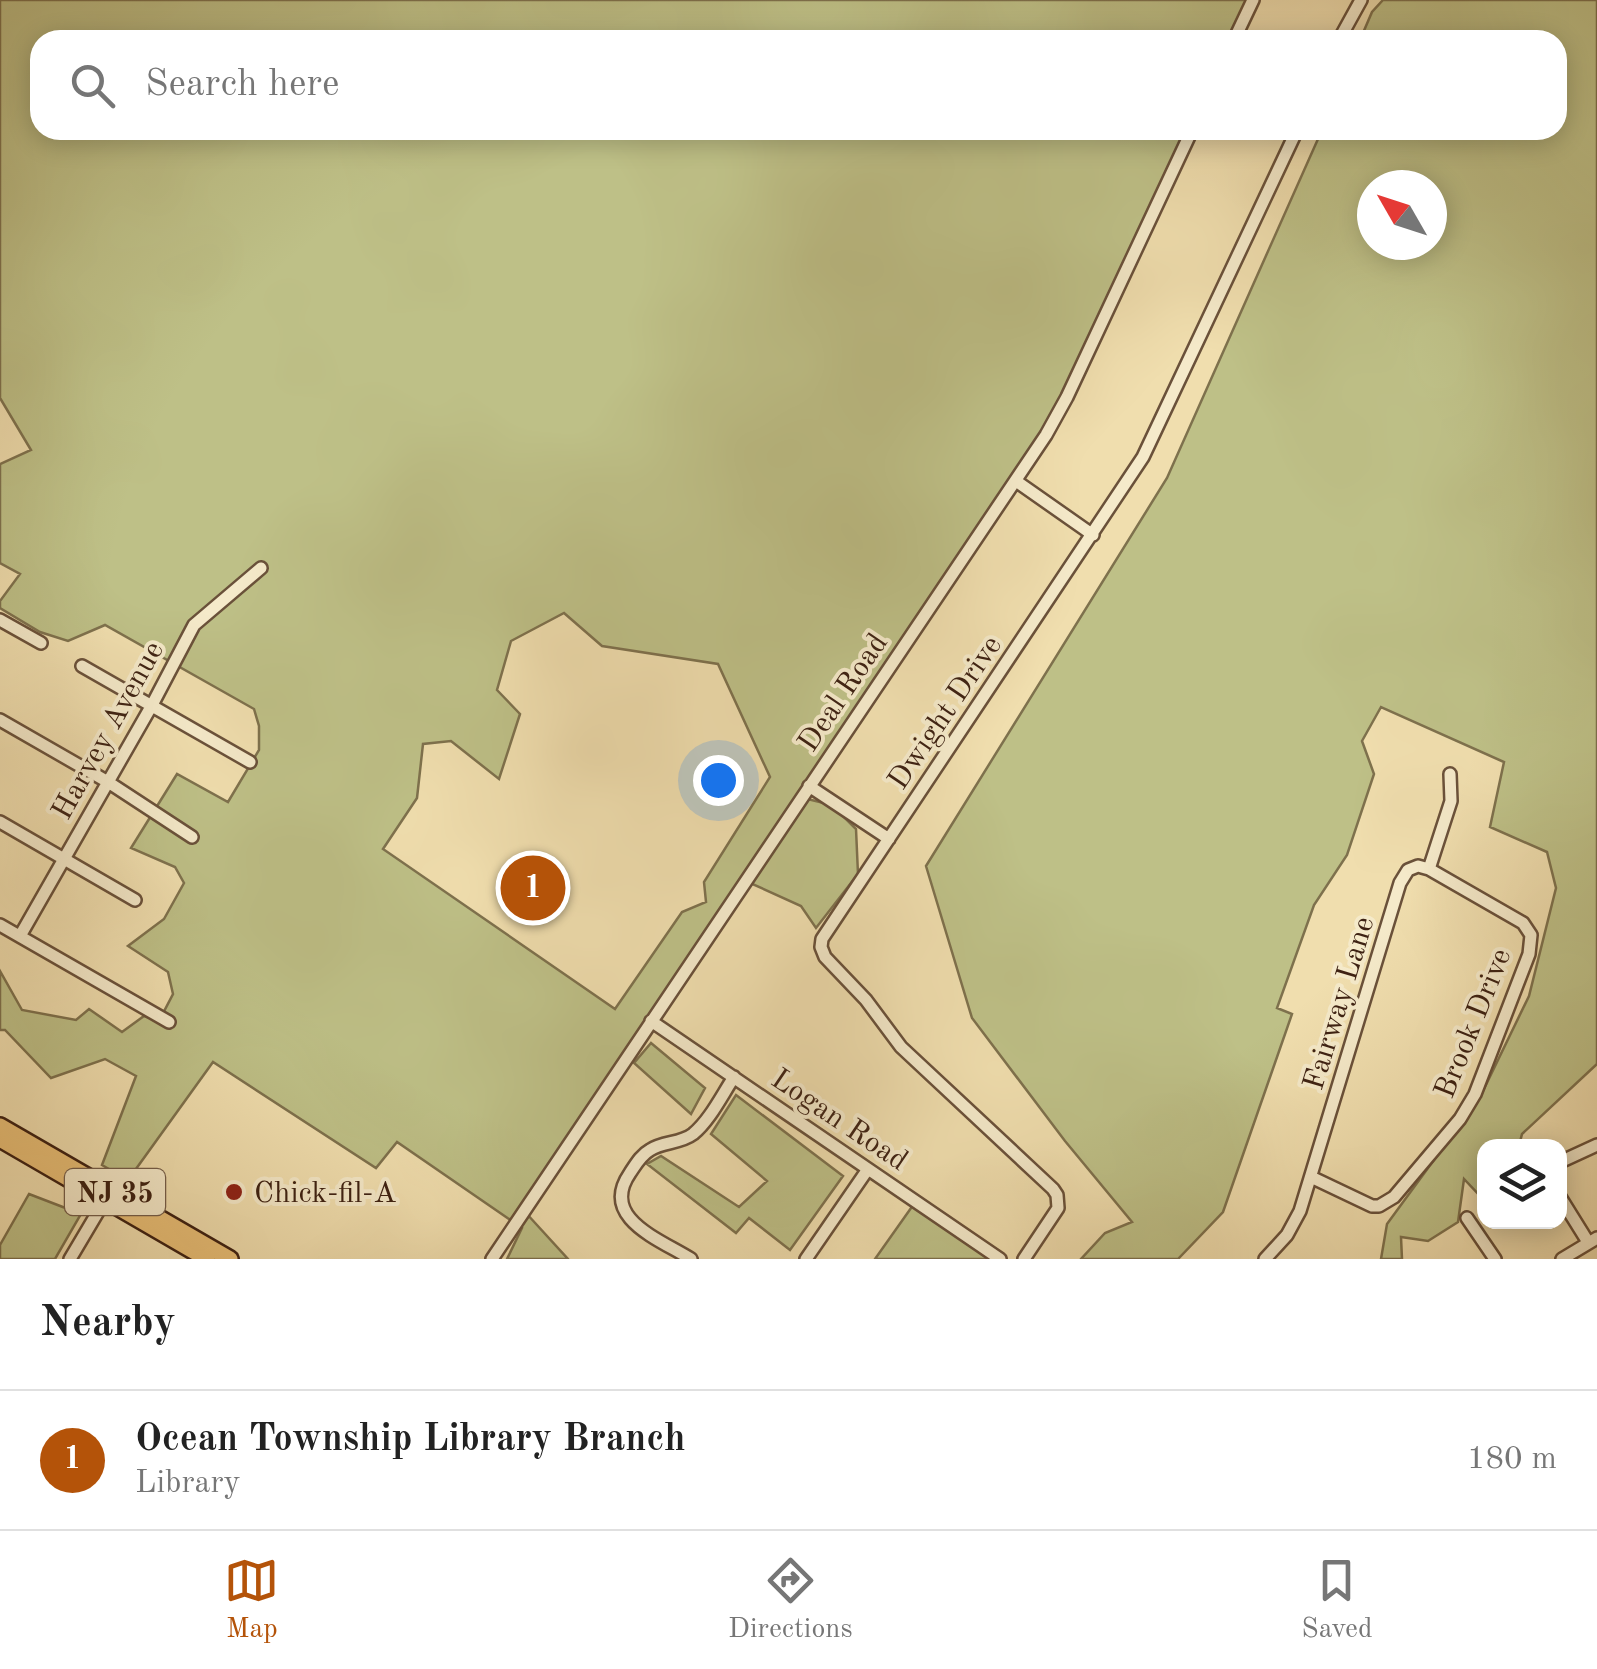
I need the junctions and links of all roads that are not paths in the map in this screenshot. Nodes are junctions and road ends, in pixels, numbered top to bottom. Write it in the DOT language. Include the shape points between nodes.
graph roads {
  1 [pos="1253,0"];
  2 [pos="1360,0"];
  3 [pos="1239,30"];
  4 [pos="1344,30"];
  5 [pos="1187,140"];
  6 [pos="1292,140"];
  7 [pos="1016,481"];
  8 [pos="1093,534"];
  9 [pos="262,568"];
  10 [pos="0,620"];
  11 [pos="42,643"];
  12 [pos="82,666"];
  13 [pos="152,705"];
  14 [pos="0,720"];
  15 [pos="250,762"];
  16 [pos="1450,774"];
  17 [pos="108,782"];
  18 [pos="809,786"];
  19 [pos="0,822"];
  20 [pos="192,837"];
  21 [pos="888,839"];
  22 [pos="64,858"];
  23 [pos="1429,869"];
  24 [pos="134,900"];
  25 [pos="0,925"];
  26 [pos="20,936"];
  27 [pos="652,1020"];
  28 [pos="169,1022"];
  29 [pos="734,1078"];
  30 [pos="0,1126"];
  31 [pos="0,1139"];
  32 [pos="1597,1144"];
  33 [pos="1567,1159"];
  34 [pos="868,1169"];
  35 [pos="1310,1177"];
  36 [pos="105,1200"];
  37 [pos="1567,1206"];
  38 [pos="1467,1218"];
  39 [pos="1593,1240"];
  40 [pos="70,1259"];
  41 [pos="208,1259"];
  42 [pos="230,1259"];
  43 [pos="492,1259"];
  44 [pos="691,1259"];
  45 [pos="806,1259"];
  46 [pos="1000,1259"];
  47 [pos="1024,1259"];
  48 [pos="1265,1259"];
  49 [pos="1495,1259"];
  50 [pos="1562,1259"];
  1 -- 3 [label="street"];
  2 -- 4 [label="street"];
  5 -- 7 [label="street, Deal Road" via="1068,397"];
  6 -- 8 [label="street, Dwight Drive" via="1153,439"];
  7 -- 8 [label="street"];
  7 -- 18 [label="street, Deal Road"];
  8 -- 21 [label="street, Dwight Drive"];
  9 -- 13 [label="street, Harvey Avenue" via="194,625"];
  10 -- 11 [label="street"];
  12 -- 13 [label="street"];
  13 -- 15 [label="street"];
  13 -- 17 [label="street, Harvey Avenue"];
  14 -- 17 [label="street"];
  16 -- 23 [label="street" via="1450,801"];
  17 -- 20 [label="street"];
  17 -- 22 [label="street, Harvey Avenue"];
  18 -- 21 [label="street"];
  18 -- 27 [label="street, Deal Road"];
  19 -- 22 [label="street"];
  21 -- 47 [label="street, Dwight Drive" via="825,933 822,952 901,1047 1053,1189 1058,1208"];
  22 -- 24 [label="street"];
  22 -- 26 [label="street, Harvey Avenue"];
  23 -- 35 [label="street, Fairway Lane" via="1414,867 1402,878"];
  23 -- 35 [label="street, Brook Drive" via="1523,923 1531,935 1475,1094 1380,1206"];
  25 -- 26 [label="street"];
  26 -- 28 [label="street"];
  27 -- 29 [label="street, Logan Road"];
  27 -- 43 [label="street, Deal Road"];
  29 -- 34 [label="street, Logan Road"];
  29 -- 44 [label="street" via="698,1129 645,1153 621,1189 630,1220"];
  30 -- 42 [label="main road, NJ 35"];
  31 -- 36 [label="main road, NJ 35"];
  32 -- 33 [label="street"];
  34 -- 45 [label="street"];
  34 -- 46 [label="street, Logan Road"];
  35 -- 48 [label="street, Fairway Lane" via="1291,1229"];
  36 -- 40 [label="street"];
  36 -- 41 [label="main road, NJ 35"];
  37 -- 39 [label="street"];
  38 -- 49 [label="street"];
  39 -- 50 [label="street"];
}
